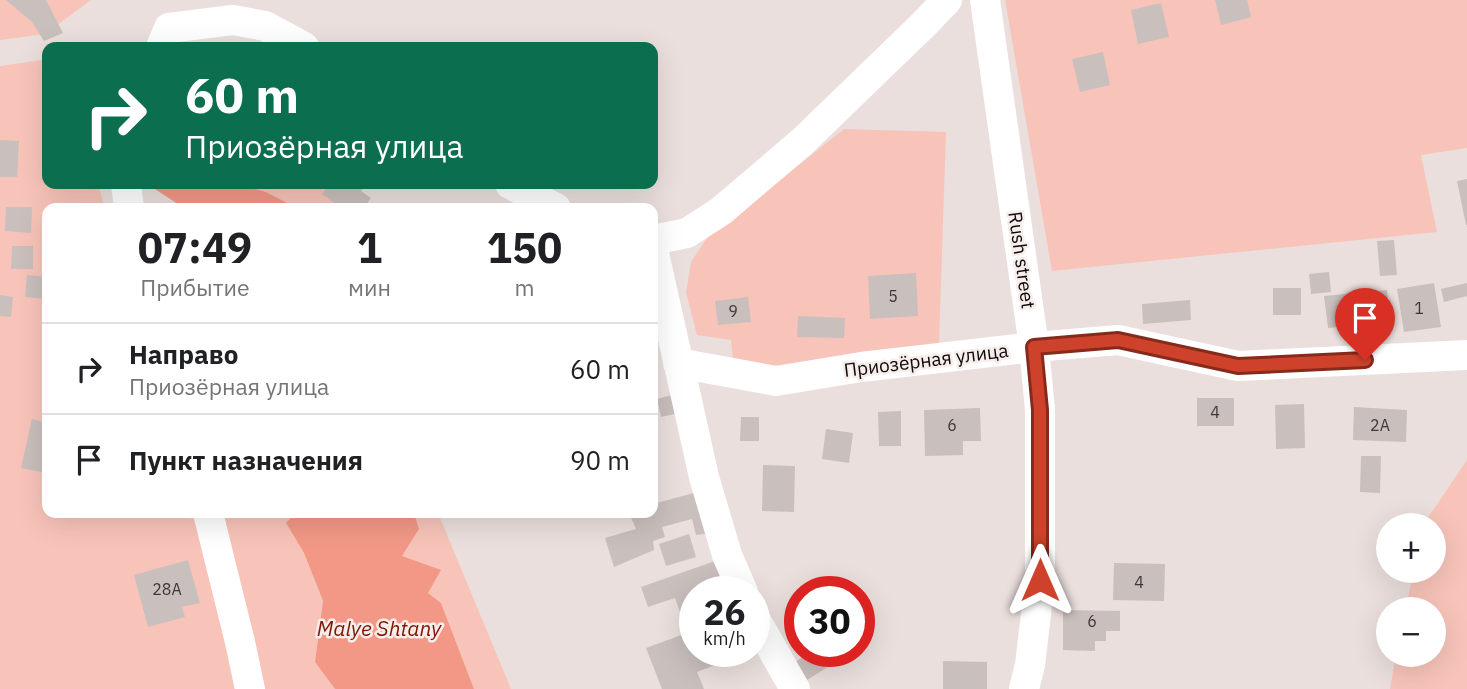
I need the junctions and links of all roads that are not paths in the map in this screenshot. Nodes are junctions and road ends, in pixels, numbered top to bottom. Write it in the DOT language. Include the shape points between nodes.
graph roads {
  1 [pos="947,0"];
  2 [pos="985,0"];
  3 [pos="165,37"];
  4 [pos="295,42"];
  5 [pos="520,189"];
  6 [pos="546,203"];
  7 [pos="658,239"];
  8 [pos="658,272"];
  9 [pos="1034,347"];
  10 [pos="1467,355"];
  11 [pos="678,363"];
  12 [pos="209,518"];
  13 [pos="736,576"];
  14 [pos="770,646"];
  15 [pos="250,689"];
  16 [pos="794,689"];
  17 [pos="1024,689"];
  1 -- 7 [label="street" via="802,142 721,211 687,233"];
  2 -- 9 [label="street, Rush street"];
  3 -- 4 [label="street" via="233,20 265,26"];
  5 -- 6 [label="street"];
  8 -- 11 [label="street"];
  9 -- 10 [label="street, Приозёрная улица" via="1118,340 1238,366"];
  9 -- 11 [label="street, Приозёрная улица" via="776,381"];
  9 -- 17 [label="street, Rush street" via="1040,410 1040,580"];
  11 -- 13 [label="street" via="704,477"];
  12 -- 15 [label="street"];
  14 -- 16 [label="street"];
}
